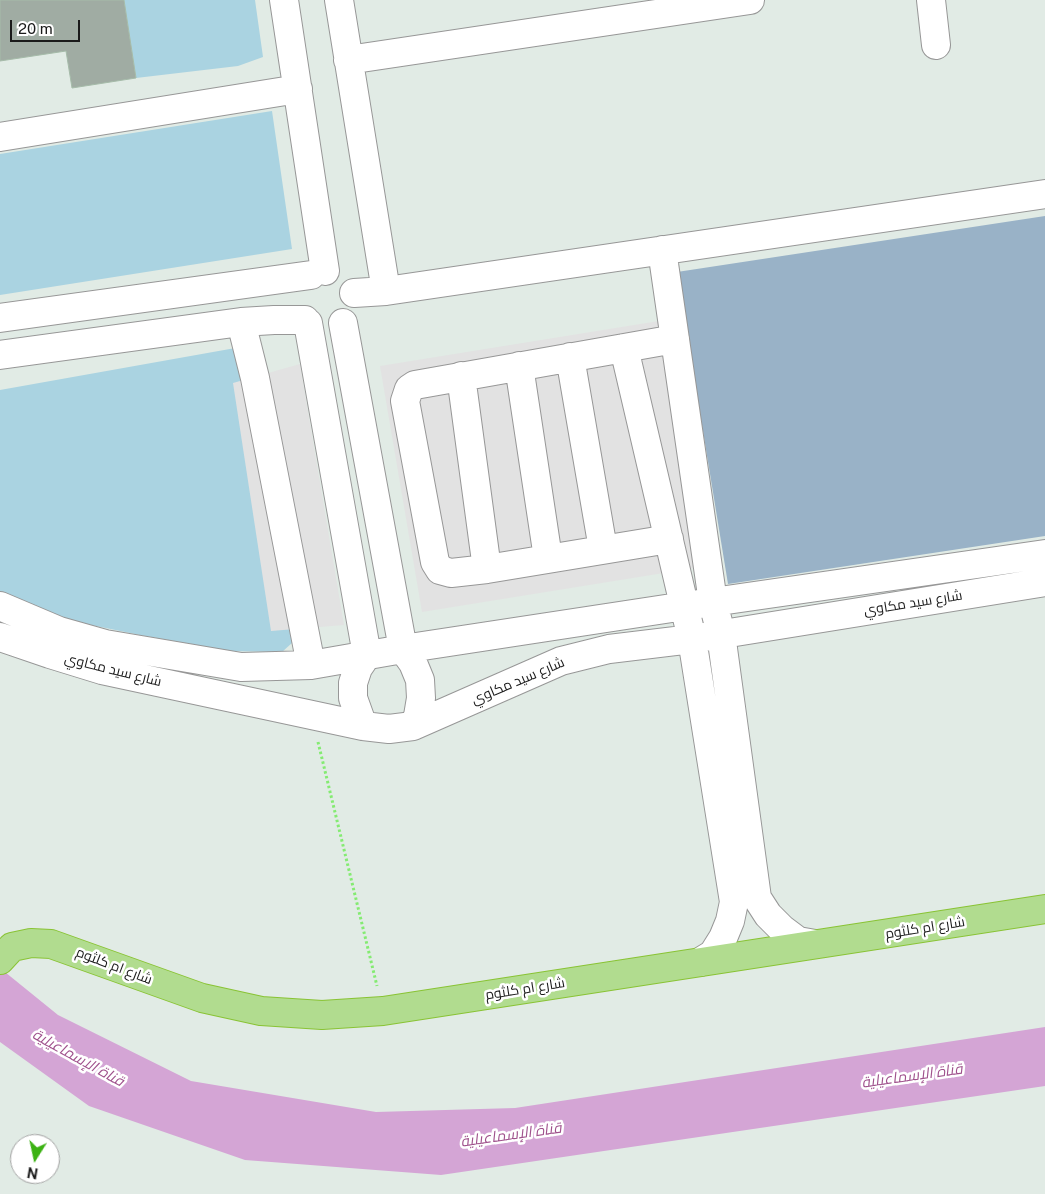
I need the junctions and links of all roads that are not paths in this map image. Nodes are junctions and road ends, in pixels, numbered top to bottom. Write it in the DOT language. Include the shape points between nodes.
graph roads {
  1 [pos="284,0"];
  2 [pos="338,0"];
  3 [pos="750,0"];
  4 [pos="931,0"];
  5 [pos="936,45"];
  6 [pos="348,60"];
  7 [pos="298,89"];
  8 [pos="0,137"];
  9 [pos="1045,194"];
  10 [pos="662,250"];
  11 [pos="318,273"];
  12 [pos="386,291"];
  13 [pos="354,293"];
  14 [pos="0,318"];
  15 [pos="241,322"];
  16 [pos="307,322"];
  17 [pos="343,324"];
  18 [pos="675,339"];
  19 [pos="624,348"];
  20 [pos="0,355"];
  21 [pos="570,357"];
  22 [pos="519,366"];
  23 [pos="461,376"];
  24 [pos="669,539"];
  25 [pos="603,549"];
  26 [pos="1045,554"];
  27 [pos="548,558"];
  28 [pos="487,569"];
  29 [pos="1045,582"];
  30 [pos="713,602"];
  31 [pos="0,606"];
  32 [pos="685,606"];
  33 [pos="721,634"];
  34 [pos="0,637"];
  35 [pos="692,639"];
  36 [pos="402,648"];
  37 [pos="367,655"];
  38 [pos="310,665"];
  39 [pos="363,726"];
  40 [pos="413,726"];
  41 [pos="1045,910"];
  42 [pos="815,944"];
  43 [pos="6,953"];
  44 [pos="700,962"];
  1 -- 7 [label="lane"];
  2 -- 6 [label="lane"];
  3 -- 6 [label="lane"];
  4 -- 5 [label="lane"];
  6 -- 12 [label="lane"];
  7 -- 8 [label="lane"];
  7 -- 11 [label="lane"];
  9 -- 10 [label="lane"];
  10 -- 12 [label="lane"];
  10 -- 18 [label="lane"];
  11 -- 13 [label="lane" via="335,273 344,277"];
  11 -- 14 [label="lane"];
  11 -- 16 [label="lane" via="302,284 297,296 298,309"];
  12 -- 13 [label="lane"];
  13 -- 17 [label="lane" via="354,304"];
  15 -- 16 [label="lane"];
  15 -- 20 [label="lane"];
  15 -- 38 [label="lane" via="255,378"];
  16 -- 17 [label="lane" via="326,329"];
  16 -- 37 [label="lane"];
  17 -- 36 [label="lane"];
  18 -- 19 [label="lane"];
  18 -- 30 [label="lane"];
  19 -- 21 [label="lane"];
  19 -- 24 [label="lane"];
  21 -- 22 [label="lane"];
  21 -- 25 [label="lane"];
  22 -- 23 [label="lane"];
  22 -- 27 [label="lane"];
  23 -- 28 [label="lane"];
  23 -- 28 [label="lane" via="415,385 406,396 405,405 437,566 451,573"];
  24 -- 25 [label="lane"];
  24 -- 32 [label="lane"];
  25 -- 27 [label="lane"];
  26 -- 30 [label="lane, شارع سيد مكاوي"];
  27 -- 28 [label="lane"];
  29 -- 33 [label="lane, شارع سيد مكاوي"];
  30 -- 32 [label="lane, شارع سيد مكاوي"];
  30 -- 33 [label="lane"];
  31 -- 38 [label="lane, شارع سيد مكاوي" via="59,632 105,644 241,667"];
  32 -- 35 [label="lane"];
  32 -- 36 [label="lane, شارع سيد مكاوي"];
  33 -- 35 [label="lane, شارع سيد مكاوي"];
  33 -- 42 [label="lane" via="757,898 782,929 798,940"];
  34 -- 39 [label="lane, شارع سيد مكاوي" via="102,670"];
  35 -- 40 [label="lane, شارع سيد مكاوي" via="609,649 561,662"];
  35 -- 44 [label="lane" via="734,902 723,938 713,954"];
  36 -- 37 [label="lane, شارع سيد مكاوي"];
  36 -- 40 [label="lane" via="420,680 421,698"];
  37 -- 38 [label="lane, شارع سيد مكاوي"];
  37 -- 39 [label="lane" via="353,683 353,698"];
  39 -- 40 [label="lane, شارع سيد مكاوي" via="389,729"];
  41 -- 42 [label="highway, شارع ام كلثوم"];
  42 -- 44 [label="highway, شارع ام كلثوم"];
  43 -- 44 [label="highway, شارع ام كلثوم" via="30,943 51,944 202,998 261,1011 322,1015 383,1011"];
}
